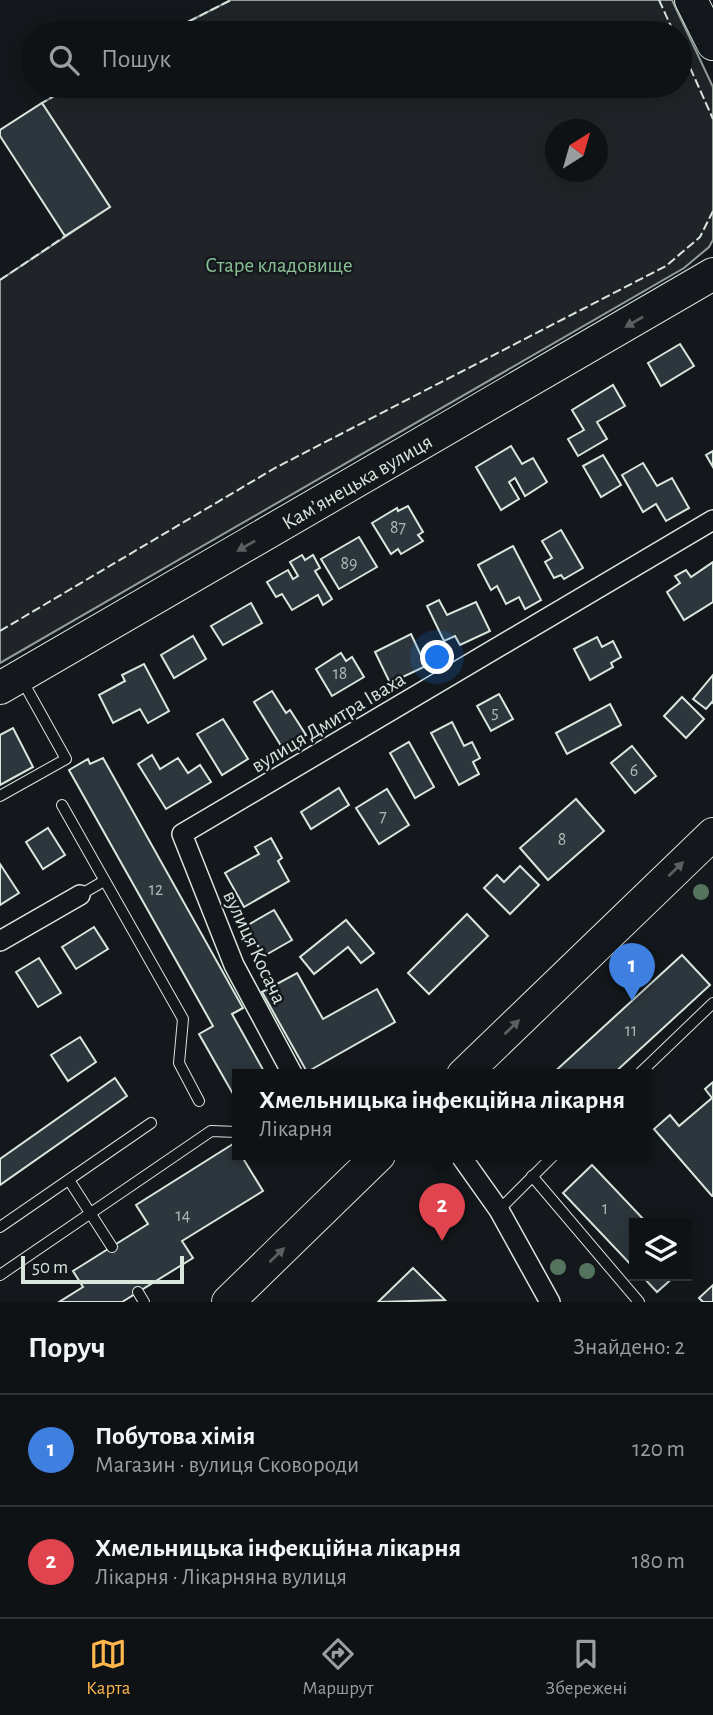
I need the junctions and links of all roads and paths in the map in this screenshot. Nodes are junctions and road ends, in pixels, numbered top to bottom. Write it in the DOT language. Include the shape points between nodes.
graph roads {
  1 [pos="691,0"];
  2 [pos="713,44"];
  3 [pos="713,274"];
  4 [pos="713,520"];
  5 [pos="10,682"];
  6 [pos="0,796"];
  7 [pos="62,805"];
  8 [pos="182,834"];
  9 [pos="713,834"];
  10 [pos="104,881"];
  11 [pos="80,895"];
  12 [pos="0,941"];
  13 [pos="713,1003"];
  14 [pos="290,1069"];
  15 [pos="469,1069"];
  16 [pos="644,1069"];
  17 [pos="200,1101"];
  18 [pos="151,1123"];
  19 [pos="232,1132"];
  20 [pos="366,1160"];
  21 [pos="464,1160"];
  22 [pos="549,1160"];
  23 [pos="532,1176"];
  24 [pos="69,1180"];
  25 [pos="499,1210"];
  26 [pos="92,1213"];
  27 [pos="0,1227"];
  28 [pos="112,1247"];
  29 [pos="0,1275"];
  30 [pos="138,1292"];
  31 [pos="145,1302"];
  32 [pos="228,1302"];
  33 [pos="550,1302"];
  34 [pos="639,1302"];
  1 -- 2 [label="main road"];
  3 -- 5 [label="main road, Камʼянецька вулиця, one-way"];
  4 -- 8 [label="street, вулиця Дмитра Іваха"];
  5 -- 6 [label="lane" via="66,759"];
  7 -- 10 [label="lane"];
  8 -- 14 [label="street, вулиця Косача" via="234,965"];
  15 -- 9 [label="main road, one-way"];
  10 -- 11 [label="lane"];
  10 -- 17 [label="lane" via="183,1019 179,1063"];
  11 -- 12 [label="street"];
  13 -- 16 [label="lane"];
  18 -- 24 [label="lane"];
  19 -- 26 [label="lane" via="211,1131"];
  32 -- 20 [label="main road, one-way"];
  21 -- 25 [label="street"];
  22 -- 23 [label="lane"];
  23 -- 25 [label="lane"];
  23 -- 34 [label="lane"];
  24 -- 26 [label="lane"];
  24 -- 27 [label="lane"];
  25 -- 33 [label="street"];
  26 -- 28 [label="lane"];
  26 -- 29 [label="lane"];
  30 -- 31 [label="lane"];
}
